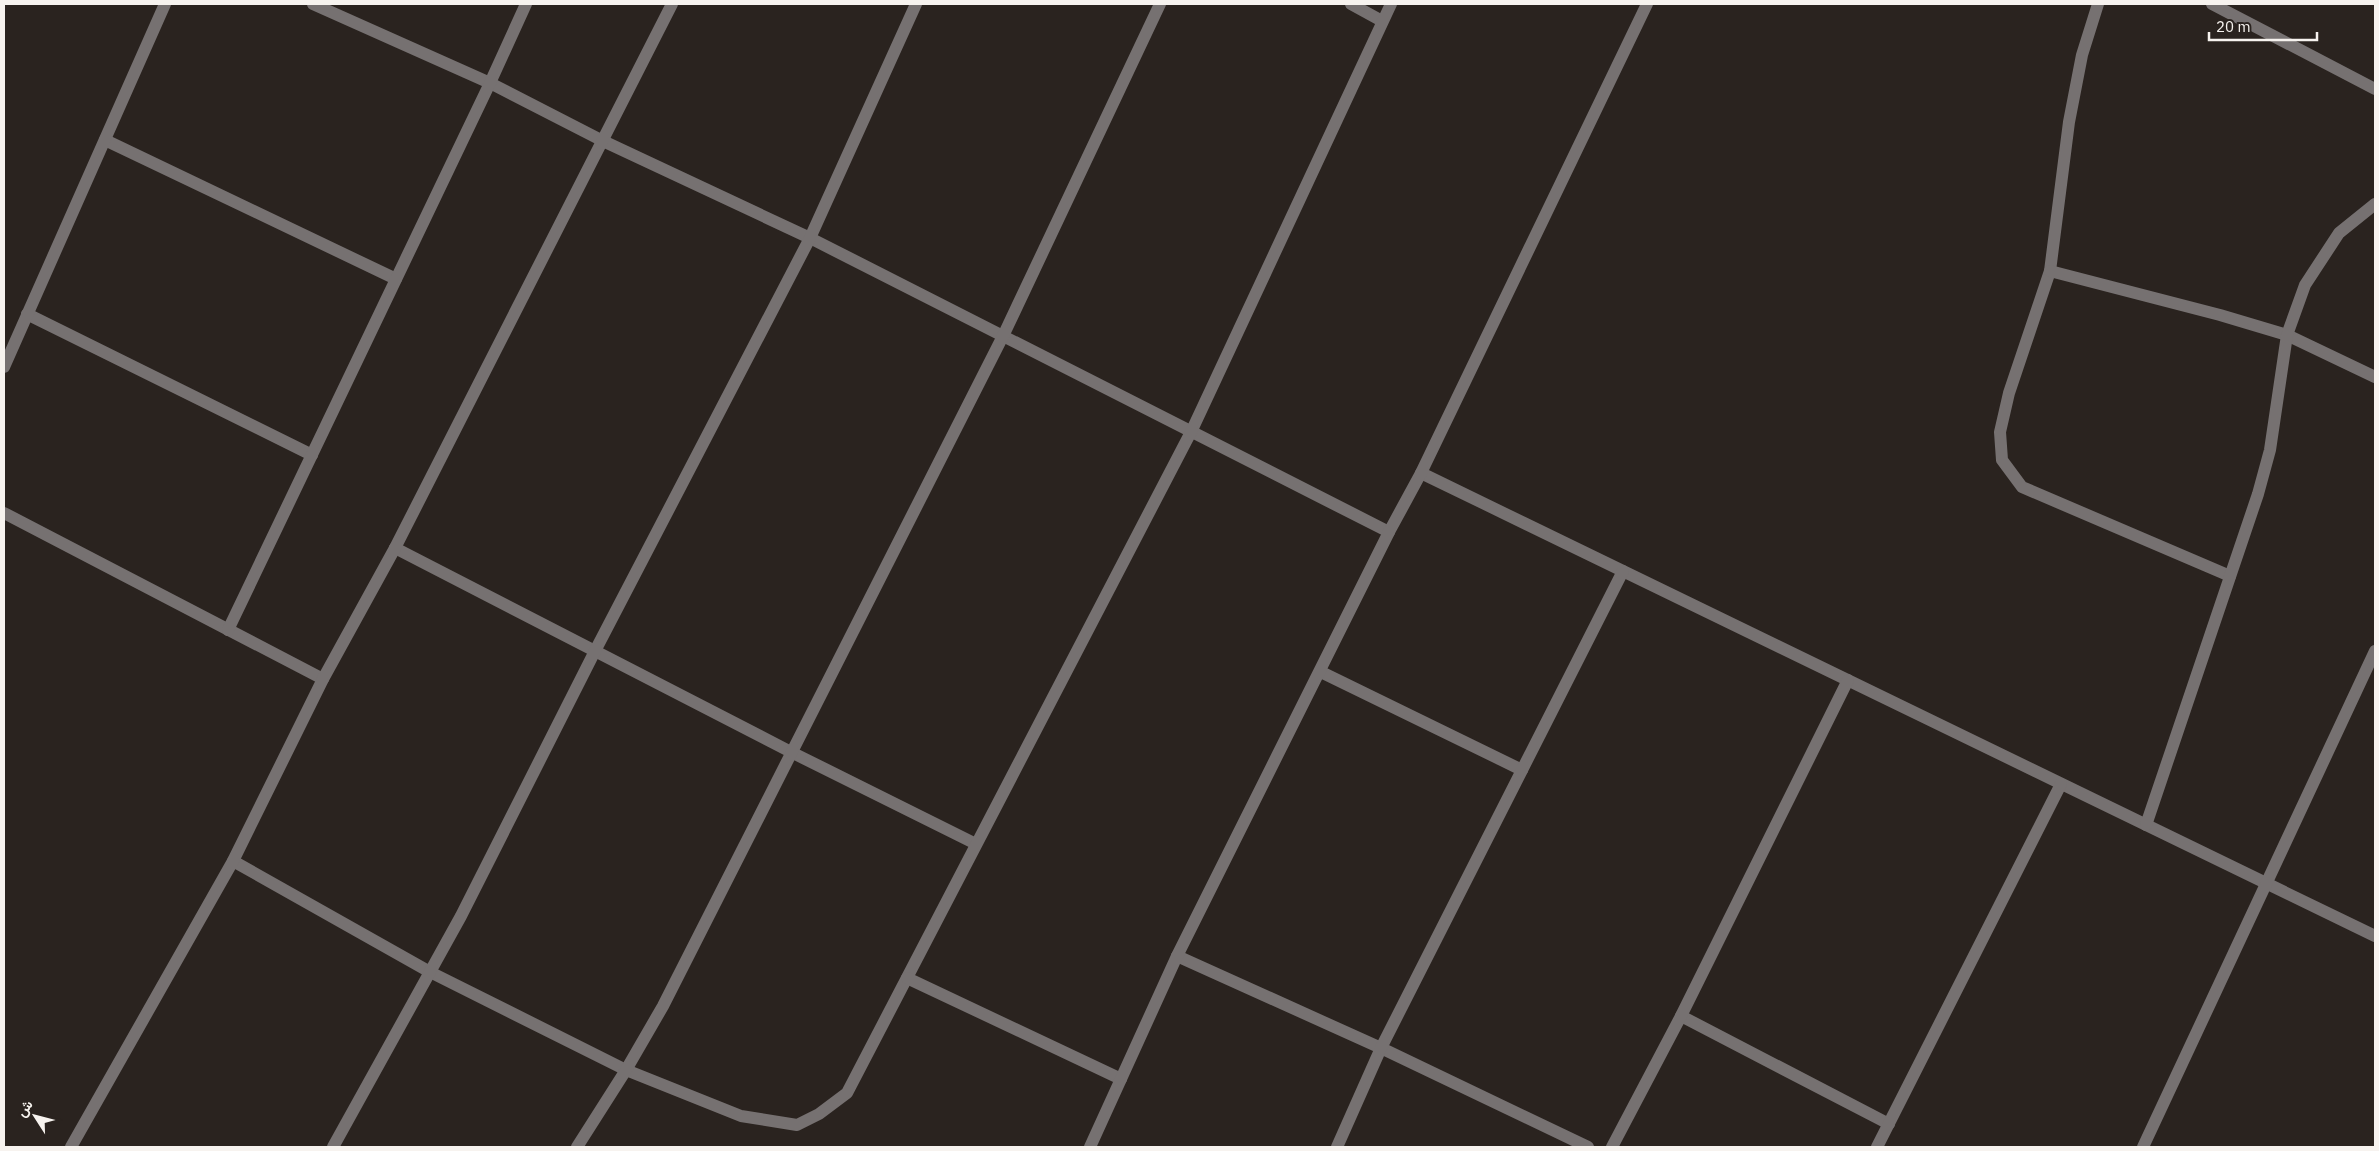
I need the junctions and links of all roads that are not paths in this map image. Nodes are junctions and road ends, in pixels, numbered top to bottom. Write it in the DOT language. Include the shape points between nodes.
graph roads {
  1 [pos="165,4"];
  2 [pos="313,4"];
  3 [pos="526,4"];
  4 [pos="672,4"];
  5 [pos="916,4"];
  6 [pos="1160,4"];
  7 [pos="1351,4"];
  8 [pos="1391,4"];
  9 [pos="1648,4"];
  10 [pos="2098,4"];
  11 [pos="2212,4"];
  12 [pos="1382,21"];
  13 [pos="490,83"];
  14 [pos="2375,89"];
  15 [pos="105,140"];
  16 [pos="603,141"];
  17 [pos="2375,204"];
  18 [pos="810,238"];
  19 [pos="2050,271"];
  20 [pos="396,279"];
  21 [pos="27,314"];
  22 [pos="1004,334"];
  23 [pos="2286,335"];
  24 [pos="4,367"];
  25 [pos="2375,377"];
  26 [pos="1192,430"];
  27 [pos="312,454"];
  28 [pos="1421,473"];
  29 [pos="4,513"];
  30 [pos="1389,532"];
  31 [pos="395,548"];
  32 [pos="1623,571"];
  33 [pos="2230,576"];
  34 [pos="228,630"];
  35 [pos="595,651"];
  36 [pos="2375,651"];
  37 [pos="1320,672"];
  38 [pos="323,679"];
  39 [pos="1848,680"];
  40 [pos="791,752"];
  41 [pos="1522,770"];
  42 [pos="2061,784"];
  43 [pos="2146,825"];
  44 [pos="976,844"];
  45 [pos="232,861"];
  46 [pos="2267,884"];
  47 [pos="2375,936"];
  48 [pos="1177,956"];
  49 [pos="430,972"];
  50 [pos="907,978"];
  51 [pos="1681,1016"];
  52 [pos="1381,1048"];
  53 [pos="626,1070"];
  54 [pos="1121,1079"];
  55 [pos="1889,1124"];
  56 [pos="71,1147"];
  57 [pos="333,1147"];
  58 [pos="577,1147"];
  59 [pos="1090,1147"];
  60 [pos="1337,1147"];
  61 [pos="1588,1147"];
  62 [pos="1612,1147"];
  63 [pos="1877,1147"];
  64 [pos="2143,1147"];
  1 -- 15 [label="street"];
  2 -- 13 [label="street"];
  3 -- 13 [label="street"];
  4 -- 16 [label="street"];
  5 -- 18 [label="street"];
  6 -- 22 [label="street"];
  7 -- 12 [label="street"];
  8 -- 12 [label="street"];
  9 -- 28 [label="street"];
  10 -- 19 [label="street" via="2082,55 2069,122"];
  11 -- 14 [label="street"];
  12 -- 26 [label="street"];
  13 -- 16 [label="street"];
  13 -- 20 [label="street"];
  15 -- 20 [label="street"];
  15 -- 21 [label="street"];
  16 -- 18 [label="street"];
  16 -- 31 [label="street"];
  17 -- 23 [label="street" via="2339,233 2305,285"];
  18 -- 22 [label="street"];
  18 -- 35 [label="street"];
  19 -- 23 [label="street"];
  19 -- 33 [label="street" via="2009,393 2000,432 2002,460 2022,487"];
  20 -- 27 [label="street"];
  21 -- 24 [label="street"];
  21 -- 27 [label="street"];
  22 -- 26 [label="street"];
  22 -- 40 [label="street"];
  23 -- 25 [label="street"];
  23 -- 33 [label="street" via="2270,450"];
  26 -- 30 [label="street"];
  26 -- 44 [label="street"];
  27 -- 34 [label="street"];
  28 -- 30 [label="street"];
  28 -- 32 [label="street"];
  29 -- 34 [label="street"];
  30 -- 37 [label="street"];
  31 -- 35 [label="street"];
  31 -- 38 [label="street"];
  32 -- 39 [label="street"];
  32 -- 41 [label="street"];
  33 -- 43 [label="street"];
  34 -- 38 [label="street"];
  35 -- 40 [label="street"];
  35 -- 49 [label="street"];
  36 -- 46 [label="street"];
  37 -- 41 [label="street"];
  37 -- 48 [label="street"];
  38 -- 45 [label="street"];
  39 -- 42 [label="street"];
  39 -- 51 [label="street"];
  40 -- 44 [label="street"];
  40 -- 53 [label="street"];
  41 -- 52 [label="street"];
  42 -- 43 [label="street"];
  42 -- 55 [label="street"];
  43 -- 46 [label="street"];
  44 -- 50 [label="street"];
  45 -- 49 [label="street"];
  45 -- 56 [label="street"];
  46 -- 47 [label="street"];
  46 -- 64 [label="street"];
  48 -- 52 [label="street"];
  48 -- 54 [label="street"];
  49 -- 53 [label="street"];
  49 -- 57 [label="street"];
  50 -- 53 [label="street" via="847,1093 819,1114 797,1125 741,1116"];
  50 -- 54 [label="street"];
  51 -- 55 [label="street"];
  51 -- 62 [label="street"];
  52 -- 60 [label="street"];
  52 -- 61 [label="street"];
  53 -- 58 [label="street"];
  54 -- 59 [label="street"];
  55 -- 63 [label="street"];
}
